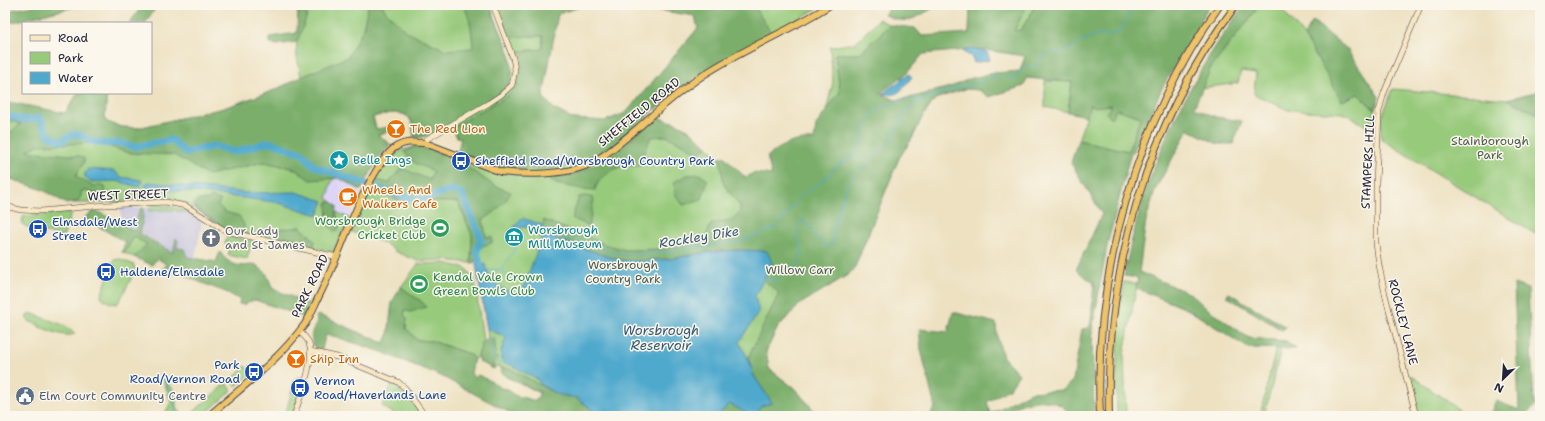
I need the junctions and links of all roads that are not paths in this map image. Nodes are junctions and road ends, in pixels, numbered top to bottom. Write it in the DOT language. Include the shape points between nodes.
graph roads {
  1 [pos="493,5"];
  2 [pos="830,5"];
  3 [pos="1220,5"];
  4 [pos="1236,5"];
  5 [pos="1421,5"];
  6 [pos="425,143"];
  7 [pos="5,206"];
  8 [pos="1375,231"];
  9 [pos="338,257"];
  10 [pos="299,331"];
  11 [pos="310,351"];
  12 [pos="209,416"];
  13 [pos="294,416"];
  14 [pos="425,416"];
  15 [pos="1100,416"];
  16 [pos="1109,416"];
  17 [pos="1416,416"];
  1 -- 6 [label="street" via="513,58 515,70 512,84 501,95 427,139"];
  2 -- 6 [label="highway, SHEFFIELD ROAD" via="705,74 612,150 572,170 507,172"];
  3 -- 15 [label="highway" via="1190,51 1159,112 1124,211 1108,278 1099,379"];
  4 -- 16 [label="highway" via="1203,53 1171,113 1138,196 1126,241 1114,308 1109,353"];
  5 -- 8 [label="street, STAMPERS HILL" via="1384,93 1380,111"];
  6 -- 9 [label="highway, PARK ROAD" via="402,144 392,149 385,157 362,194"];
  7 -- 9 [label="street, WEST STREET" via="41,211 166,202 186,206 226,231"];
  8 -- 17 [label="street, ROCKLEY LANE" via="1380,272"];
  9 -- 10 [label="highway, PARK ROAD" via="309,317"];
  10 -- 11 [label="street" via="307,339"];
  10 -- 12 [label="highway, PARK ROAD" via="271,362"];
  11 -- 13 [label="street" via="309,366"];
  11 -- 14 [label="street" via="336,356 398,382"];
}
